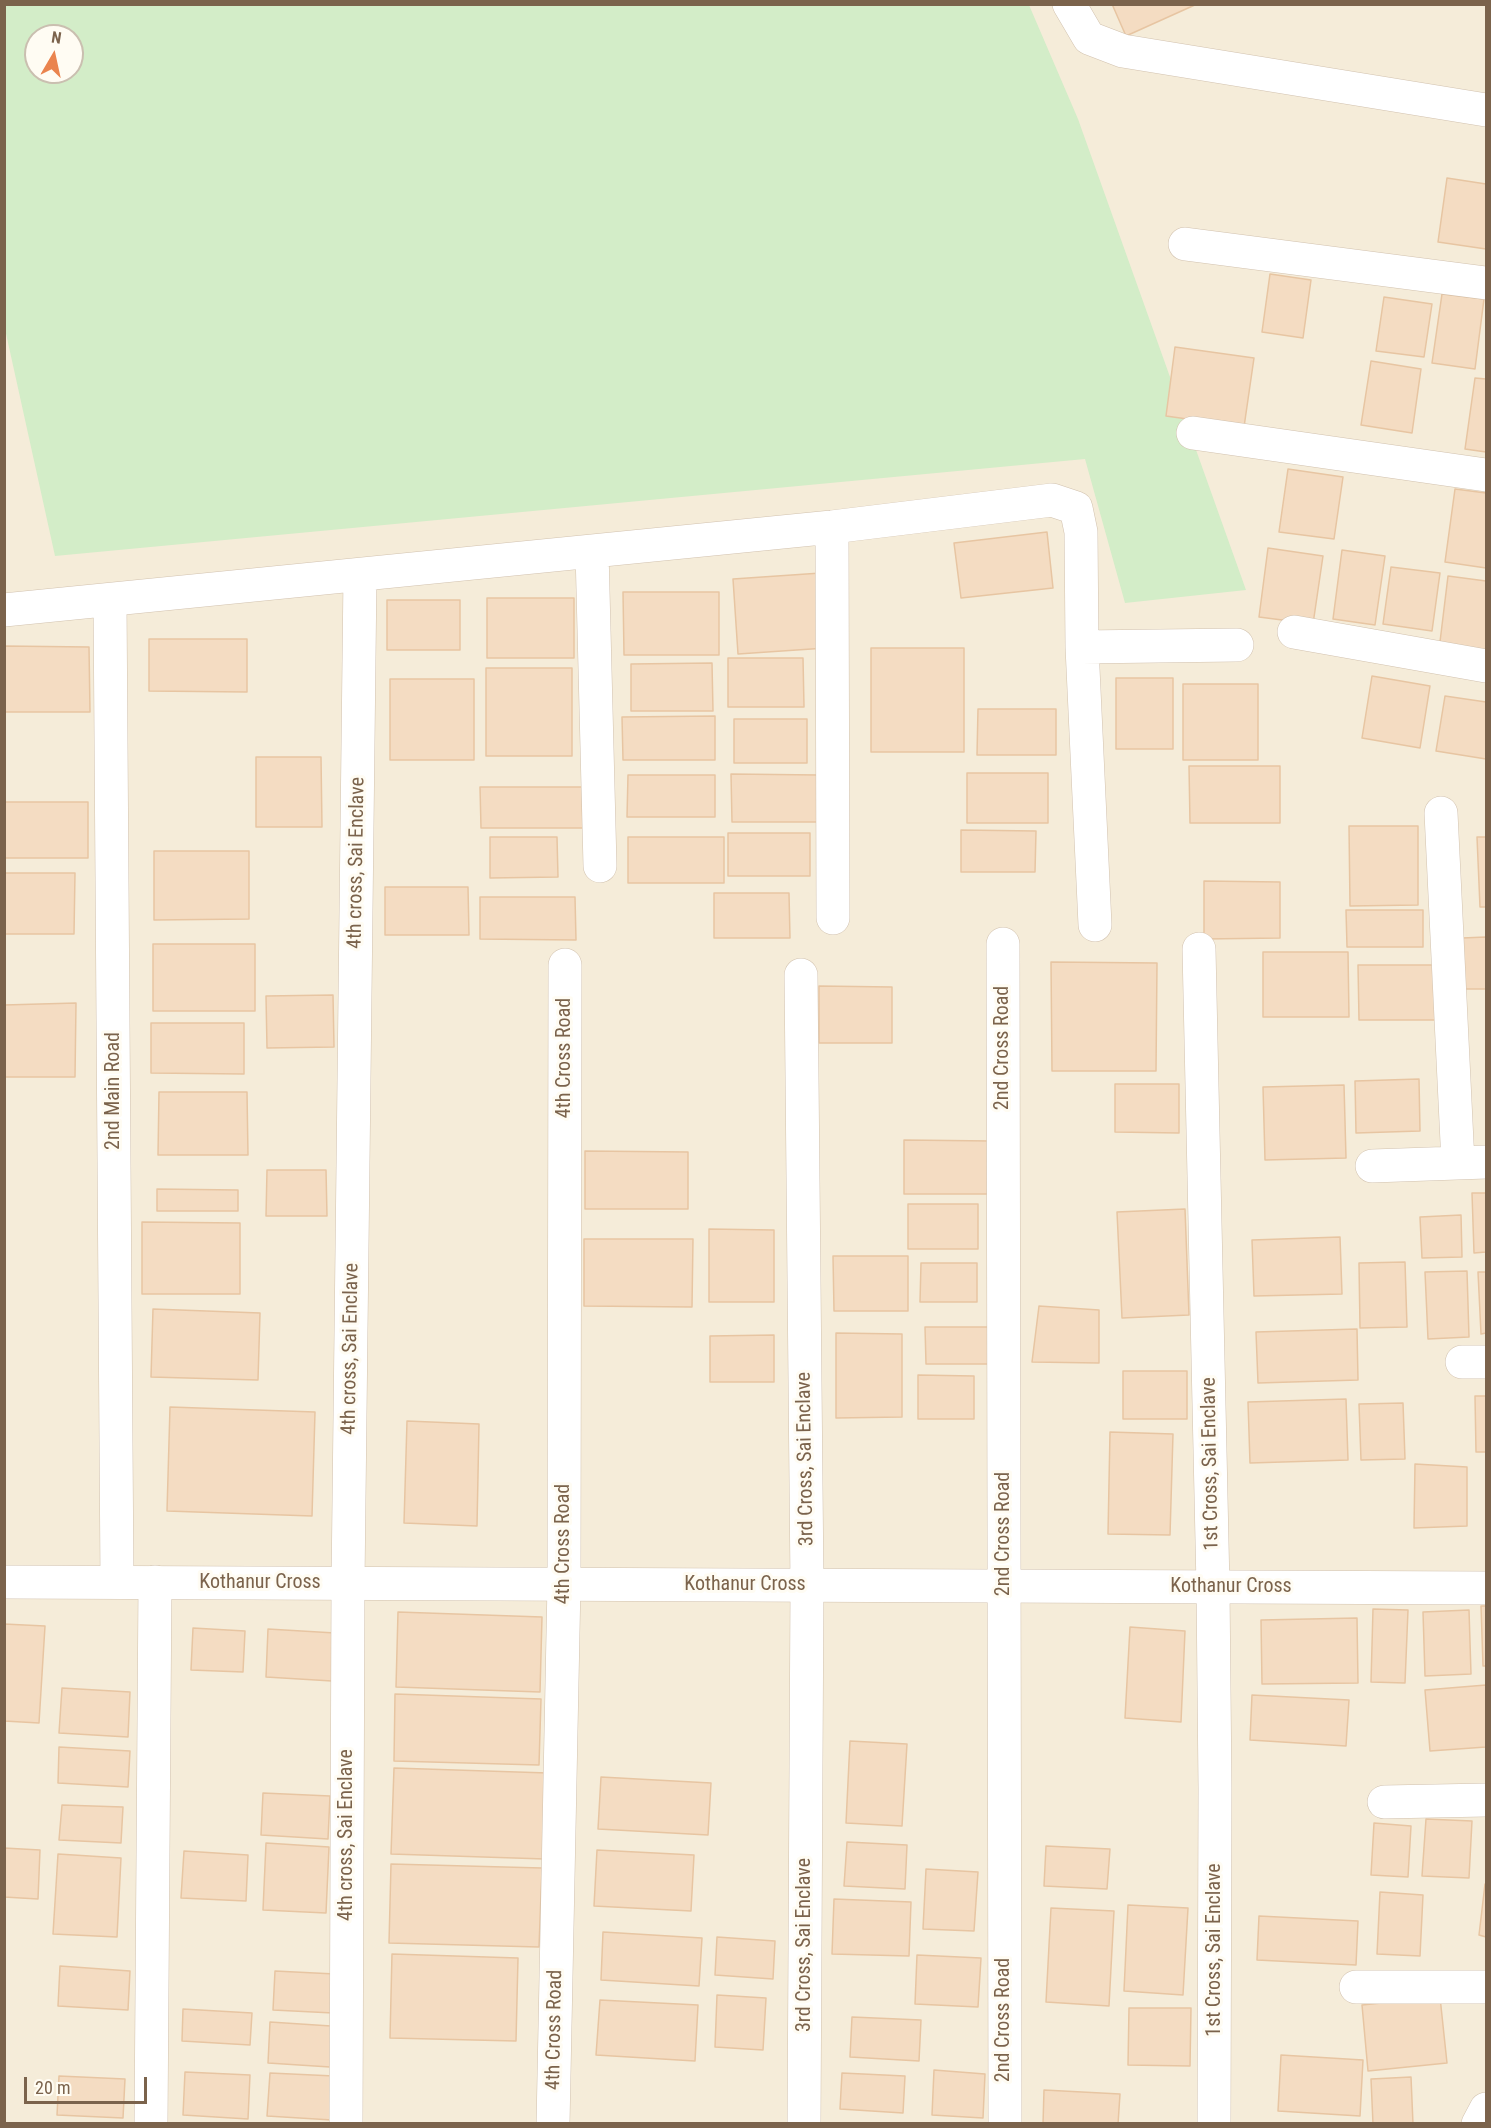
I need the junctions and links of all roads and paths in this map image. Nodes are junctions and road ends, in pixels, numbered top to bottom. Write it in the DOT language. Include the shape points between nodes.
graph roads {
  1 [pos="1069,4"];
  2 [pos="1485,105"];
  3 [pos="1185,244"];
  4 [pos="1486,283"];
  5 [pos="1193,433"];
  6 [pos="1486,475"];
  7 [pos="832,527"];
  8 [pos="592,551"];
  9 [pos="360,575"];
  10 [pos="110,600"];
  11 [pos="4,610"];
  12 [pos="1294,632"];
  13 [pos="1237,645"];
  14 [pos="1082,647"];
  15 [pos="1486,666"];
  16 [pos="1441,813"];
  17 [pos="600,866"];
  18 [pos="833,918"];
  19 [pos="1095,925"];
  20 [pos="1003,944"];
  21 [pos="1199,949"];
  22 [pos="565,965"];
  23 [pos="801,975"];
  24 [pos="1472,1163"];
  25 [pos="1372,1166"];
  26 [pos="4,1582"];
  27 [pos="117,1582"];
  28 [pos="155,1582"];
  29 [pos="348,1583"];
  30 [pos="564,1584"];
  31 [pos="807,1585"];
  32 [pos="1004,1586"];
  33 [pos="1213,1587"];
  34 [pos="1486,1588"];
  35 [pos="1486,1800"];
  36 [pos="1384,1802"];
  37 [pos="1356,1987"];
  38 [pos="1486,1987"];
  39 [pos="1486,2109"];
  40 [pos="151,2124"];
  41 [pos="346,2124"];
  42 [pos="553,2124"];
  43 [pos="804,2124"];
  44 [pos="1005,2124"];
  45 [pos="1214,2124"];
  46 [pos="1478,2124"];
  1 -- 2 [label="street" via="1089,38 1123,51"];
  3 -- 4 [label="street"];
  5 -- 6 [label="street"];
  7 -- 8 [label="street"];
  7 -- 14 [label="street" via="1052,500 1076,508 1081,532"];
  7 -- 18 [label="street"];
  8 -- 9 [label="street"];
  8 -- 17 [label="street"];
  9 -- 10 [label="street"];
  9 -- 29 [label="street, 4th cross, Sai Enclave"];
  10 -- 11 [label="street"];
  10 -- 27 [label="street, 2nd Main Road"];
  12 -- 15 [label="street"];
  13 -- 14 [label="street"];
  14 -- 19 [label="street"];
  16 -- 24 [label="street"];
  20 -- 32 [label="street, 2nd Cross Road"];
  21 -- 33 [label="street, 1st Cross, Sai Enclave"];
  22 -- 30 [label="street, 4th Cross Road"];
  23 -- 31 [label="street, 3rd Cross, Sai Enclave"];
  24 -- 25 [label="street"];
  26 -- 27 [label="street, Kothanur Cross"];
  27 -- 28 [label="street, Kothanur Cross"];
  28 -- 29 [label="street, Kothanur Cross"];
  28 -- 40 [label="street"];
  29 -- 30 [label="street, Kothanur Cross"];
  29 -- 41 [label="street, 4th cross, Sai Enclave"];
  30 -- 31 [label="street, Kothanur Cross"];
  30 -- 42 [label="street, 4th Cross Road"];
  31 -- 32 [label="street, Kothanur Cross"];
  31 -- 43 [label="street, 3rd Cross, Sai Enclave"];
  32 -- 33 [label="street, Kothanur Cross"];
  32 -- 44 [label="street, 2nd Cross Road"];
  33 -- 34 [label="street, Kothanur Cross"];
  33 -- 45 [label="street, 1st Cross, Sai Enclave"];
  35 -- 36 [label="street"];
  37 -- 38 [label="street"];
  39 -- 46 [label="street"];
}
